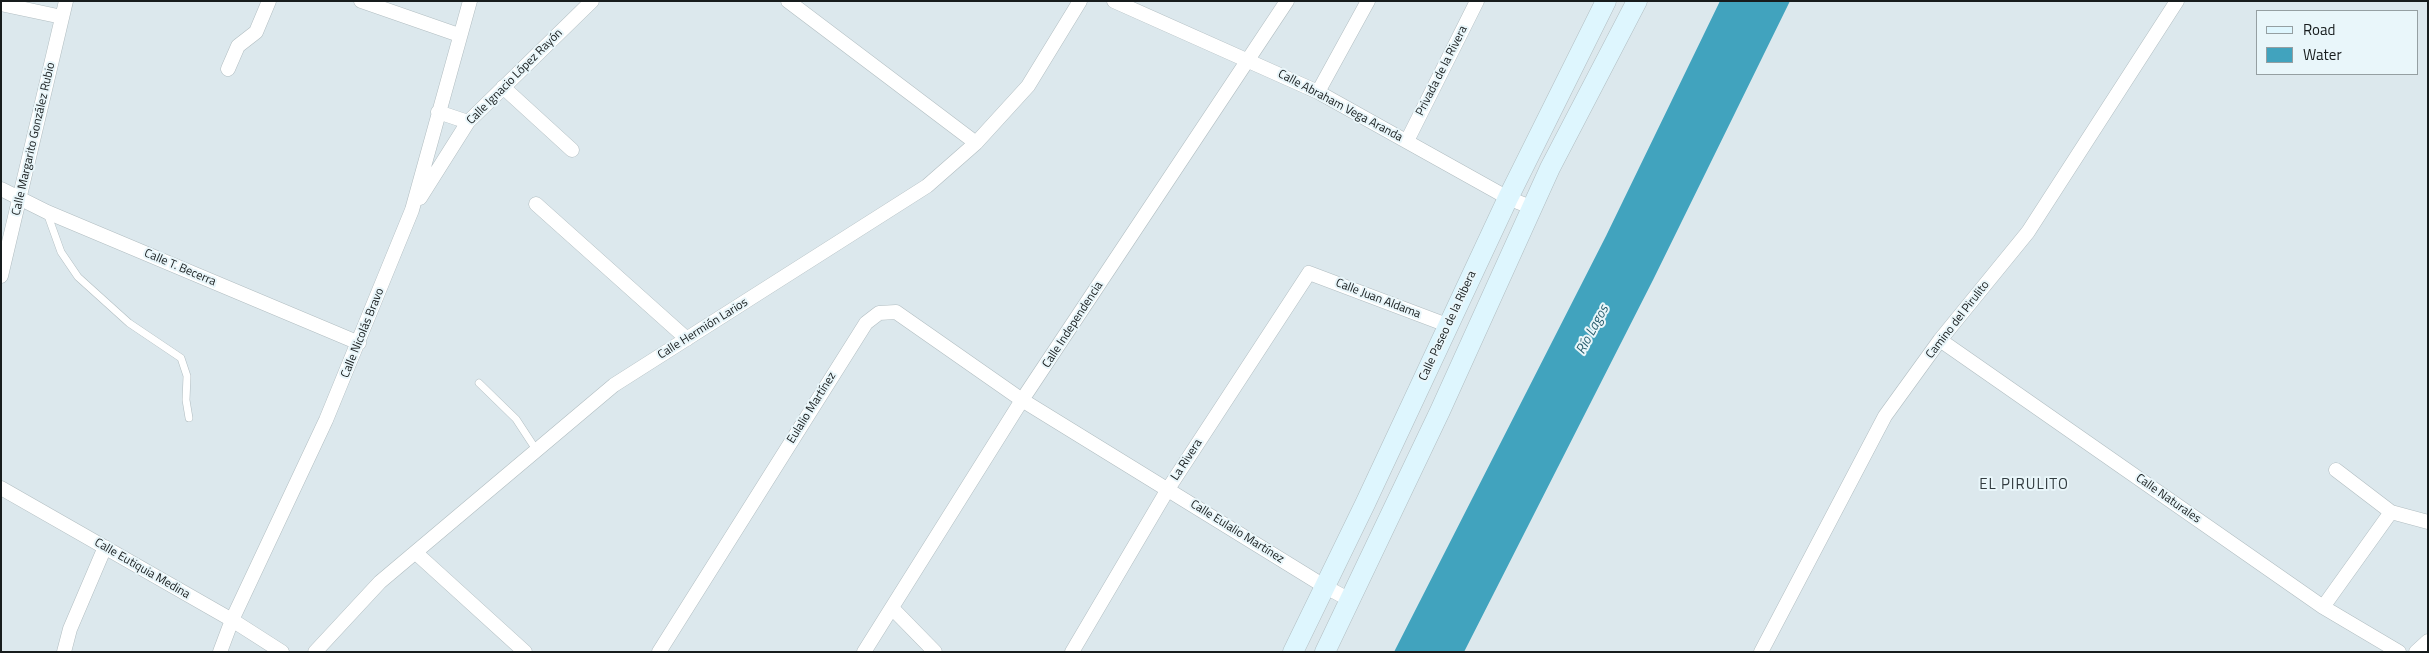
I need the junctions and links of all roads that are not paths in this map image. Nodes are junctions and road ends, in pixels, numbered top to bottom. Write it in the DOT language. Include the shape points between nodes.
graph roads {
  1 [pos="66,1"];
  2 [pos="269,1"];
  3 [pos="361,1"];
  4 [pos="470,1"];
  5 [pos="592,1"];
  6 [pos="788,1"];
  7 [pos="1080,1"];
  8 [pos="1114,1"];
  9 [pos="1287,1"];
  10 [pos="1368,1"];
  11 [pos="1477,1"];
  12 [pos="1606,1"];
  13 [pos="1637,1"];
  14 [pos="2177,1"];
  15 [pos="1,4"];
  16 [pos="62,17"];
  17 [pos="459,35"];
  18 [pos="1249,60"];
  19 [pos="228,69"];
  20 [pos="503,87"];
  21 [pos="1318,92"];
  22 [pos="438,112"];
  23 [pos="468,122"];
  24 [pos="1407,141"];
  25 [pos="976,143"];
  26 [pos="572,150"];
  27 [pos="1,189"];
  28 [pos="21,198"];
  29 [pos="1508,198"];
  30 [pos="536,204"];
  31 [pos="1532,208"];
  32 [pos="412,210"];
  33 [pos="47,212"];
  34 [pos="1309,272"];
  35 [pos="1,276"];
  36 [pos="1447,325"];
  37 [pos="687,339"];
  38 [pos="1940,340"];
  39 [pos="359,343"];
  40 [pos="479,384"];
  41 [pos="1022,400"];
  42 [pos="189,418"];
  43 [pos="537,452"];
  44 [pos="2336,470"];
  45 [pos="1,488"];
  46 [pos="1168,489"];
  47 [pos="2391,512"];
  48 [pos="2428,522"];
  49 [pos="105,547"];
  50 [pos="416,553"];
  51 [pos="1324,586"];
  52 [pos="1350,600"];
  53 [pos="2323,607"];
  54 [pos="892,608"];
  55 [pos="232,620"];
  56 [pos="2428,641"];
  57 [pos="64,652"];
  58 [pos="220,652"];
  59 [pos="282,652"];
  60 [pos="315,652"];
  61 [pos="525,652"];
  62 [pos="659,652"];
  63 [pos="864,652"];
  64 [pos="935,652"];
  65 [pos="1072,652"];
  66 [pos="1293,652"];
  67 [pos="1325,652"];
  68 [pos="1761,652"];
  69 [pos="2399,652"];
  70 [pos="2416,652"];
  1 -- 16 [label="street, Calle Margarito González Rubio"];
  2 -- 19 [label="street" via="256,32 238,46"];
  3 -- 17 [label="street"];
  4 -- 17 [label="street, Calle Nicolás Bravo"];
  5 -- 20 [label="street, Calle Ignacio López Rayón"];
  6 -- 25 [label="street"];
  7 -- 25 [label="street, Calle Hermión Larios" via="1028,86"];
  8 -- 18 [label="street, Calle Abraham Vega Aranda"];
  9 -- 18 [label="street, Calle Independencia"];
  10 -- 21 [label="street"];
  11 -- 24 [label="street, Privada de la Rivera"];
  12 -- 29 [label="street, Calle Paseo de la Ribera"];
  13 -- 31 [label="street"];
  14 -- 38 [label="street, Camino del Pirulito" via="2028,232"];
  15 -- 16 [label="street"];
  16 -- 28 [label="street, Calle Margarito González Rubio"];
  17 -- 22 [label="street, Calle Nicolás Bravo"];
  18 -- 21 [label="street, Calle Abraham Vega Aranda"];
  18 -- 41 [label="street, Calle Independencia"];
  20 -- 23 [label="street, Calle Ignacio López Rayón"];
  20 -- 26 [label="street"];
  21 -- 24 [label="street, Calle Abraham Vega Aranda"];
  22 -- 23 [label="street"];
  22 -- 32 [label="street, Calle Nicolás Bravo"];
  23 -- 32 [label="street, Calle Ignacio López Rayón"];
  24 -- 29 [label="street, Calle Abraham Vega Aranda"];
  25 -- 37 [label="street, Calle Hermión Larios" via="927,186"];
  27 -- 28 [label="street, Calle T. Becerra"];
  28 -- 33 [label="street, Calle T. Becerra"];
  28 -- 35 [label="street, Calle Margarito González Rubio"];
  29 -- 31 [label="street, Calle Abraham Vega Aranda"];
  29 -- 36 [label="street, Calle Paseo de la Ribera"];
  30 -- 37 [label="street"];
  31 -- 52 [label="street"];
  32 -- 39 [label="street, Calle Nicolás Bravo"];
  33 -- 39 [label="street, Calle T. Becerra"];
  33 -- 42 [label="lane" via="61,252 78,277 129,323 181,358 187,376"];
  34 -- 36 [label="street, Calle Juan Aldama"];
  34 -- 46 [label="street, La Rivera"];
  36 -- 51 [label="street, Calle Paseo de la Ribera"];
  37 -- 43 [label="street, Calle Hermión Larios" via="614,385"];
  38 -- 53 [label="street, Calle Naturales"];
  38 -- 68 [label="street, Camino del Pirulito" via="1885,416"];
  39 -- 55 [label="street, Calle Nicolás Bravo"];
  40 -- 43 [label="lane" via="516,419"];
  41 -- 46 [label="street, Calle Eulalio Martínez"];
  41 -- 54 [label="street, Calle Independencia"];
  41 -- 62 [label="street, Eulalio Martínez" via="896,312 879,313 866,323"];
  43 -- 50 [label="street, Calle Hermión Larios"];
  44 -- 47 [label="street"];
  45 -- 49 [label="street, Calle Eutiquia Medina"];
  46 -- 51 [label="street, Calle Eulalio Martínez"];
  46 -- 65 [label="street, La Rivera"];
  47 -- 48 [label="street"];
  47 -- 53 [label="street"];
  49 -- 55 [label="street, Calle Eutiquia Medina"];
  49 -- 57 [label="street" via="70,629"];
  50 -- 60 [label="street, Calle Hermión Larios" via="380,582"];
  50 -- 61 [label="street"];
  51 -- 52 [label="street, Calle Eulalio Martínez"];
  51 -- 66 [label="street, Calle Paseo de la Ribera"];
  52 -- 67 [label="street"];
  53 -- 69 [label="street, Calle Naturales"];
  54 -- 63 [label="street, Calle Independencia"];
  54 -- 64 [label="street"];
  55 -- 58 [label="street, Calle Nicolás Bravo"];
  55 -- 59 [label="street, Calle Eutiquia Medina"];
  56 -- 70 [label="street"];
}
